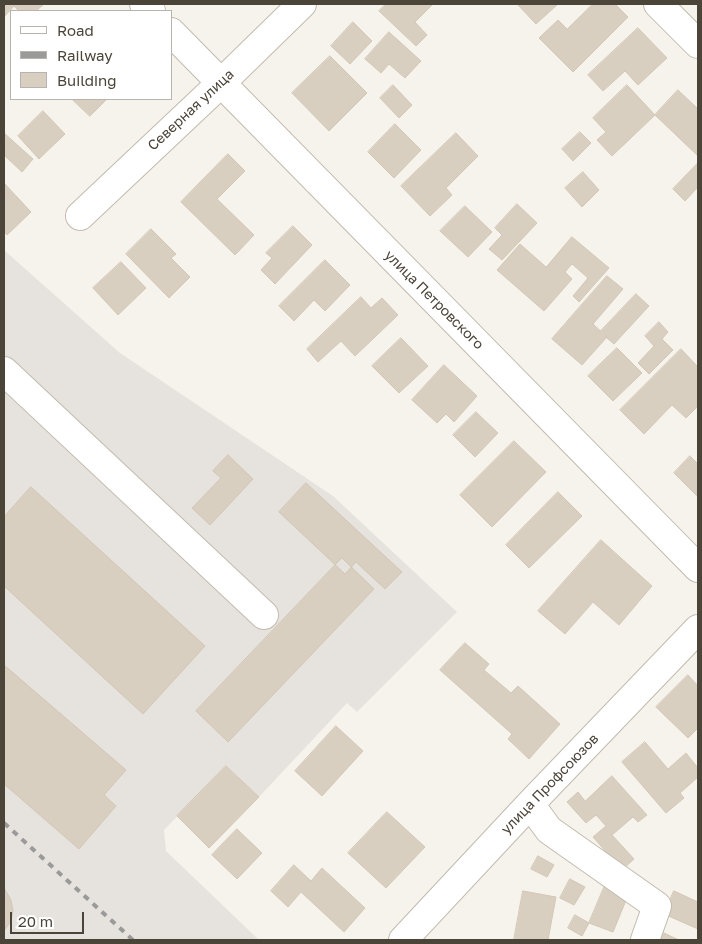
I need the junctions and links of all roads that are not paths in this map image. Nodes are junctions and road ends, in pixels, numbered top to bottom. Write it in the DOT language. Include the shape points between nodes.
graph roads {
  1 [pos="302,4"];
  2 [pos="658,4"];
  3 [pos="172,33"];
  4 [pos="698,44"];
  5 [pos="220,84"];
  6 [pos="80,216"];
  7 [pos="4,371"];
  8 [pos="698,568"];
  9 [pos="264,615"];
  10 [pos="698,629"];
  11 [pos="530,804"];
  12 [pos="403,940"];
  13 [pos="645,940"];
  1 -- 5 [label="street, Северная улица"];
  2 -- 4 [label="street"];
  3 -- 5 [label="street, улица Петровского"];
  5 -- 6 [label="street, Северная улица"];
  5 -- 8 [label="street, улица Петровского"];
  7 -- 9 [label="street"];
  10 -- 11 [label="street, улица Профсоюзов"];
  11 -- 12 [label="street, улица Профсоюзов"];
  11 -- 13 [label="street" via="550,830 657,906"];
}
